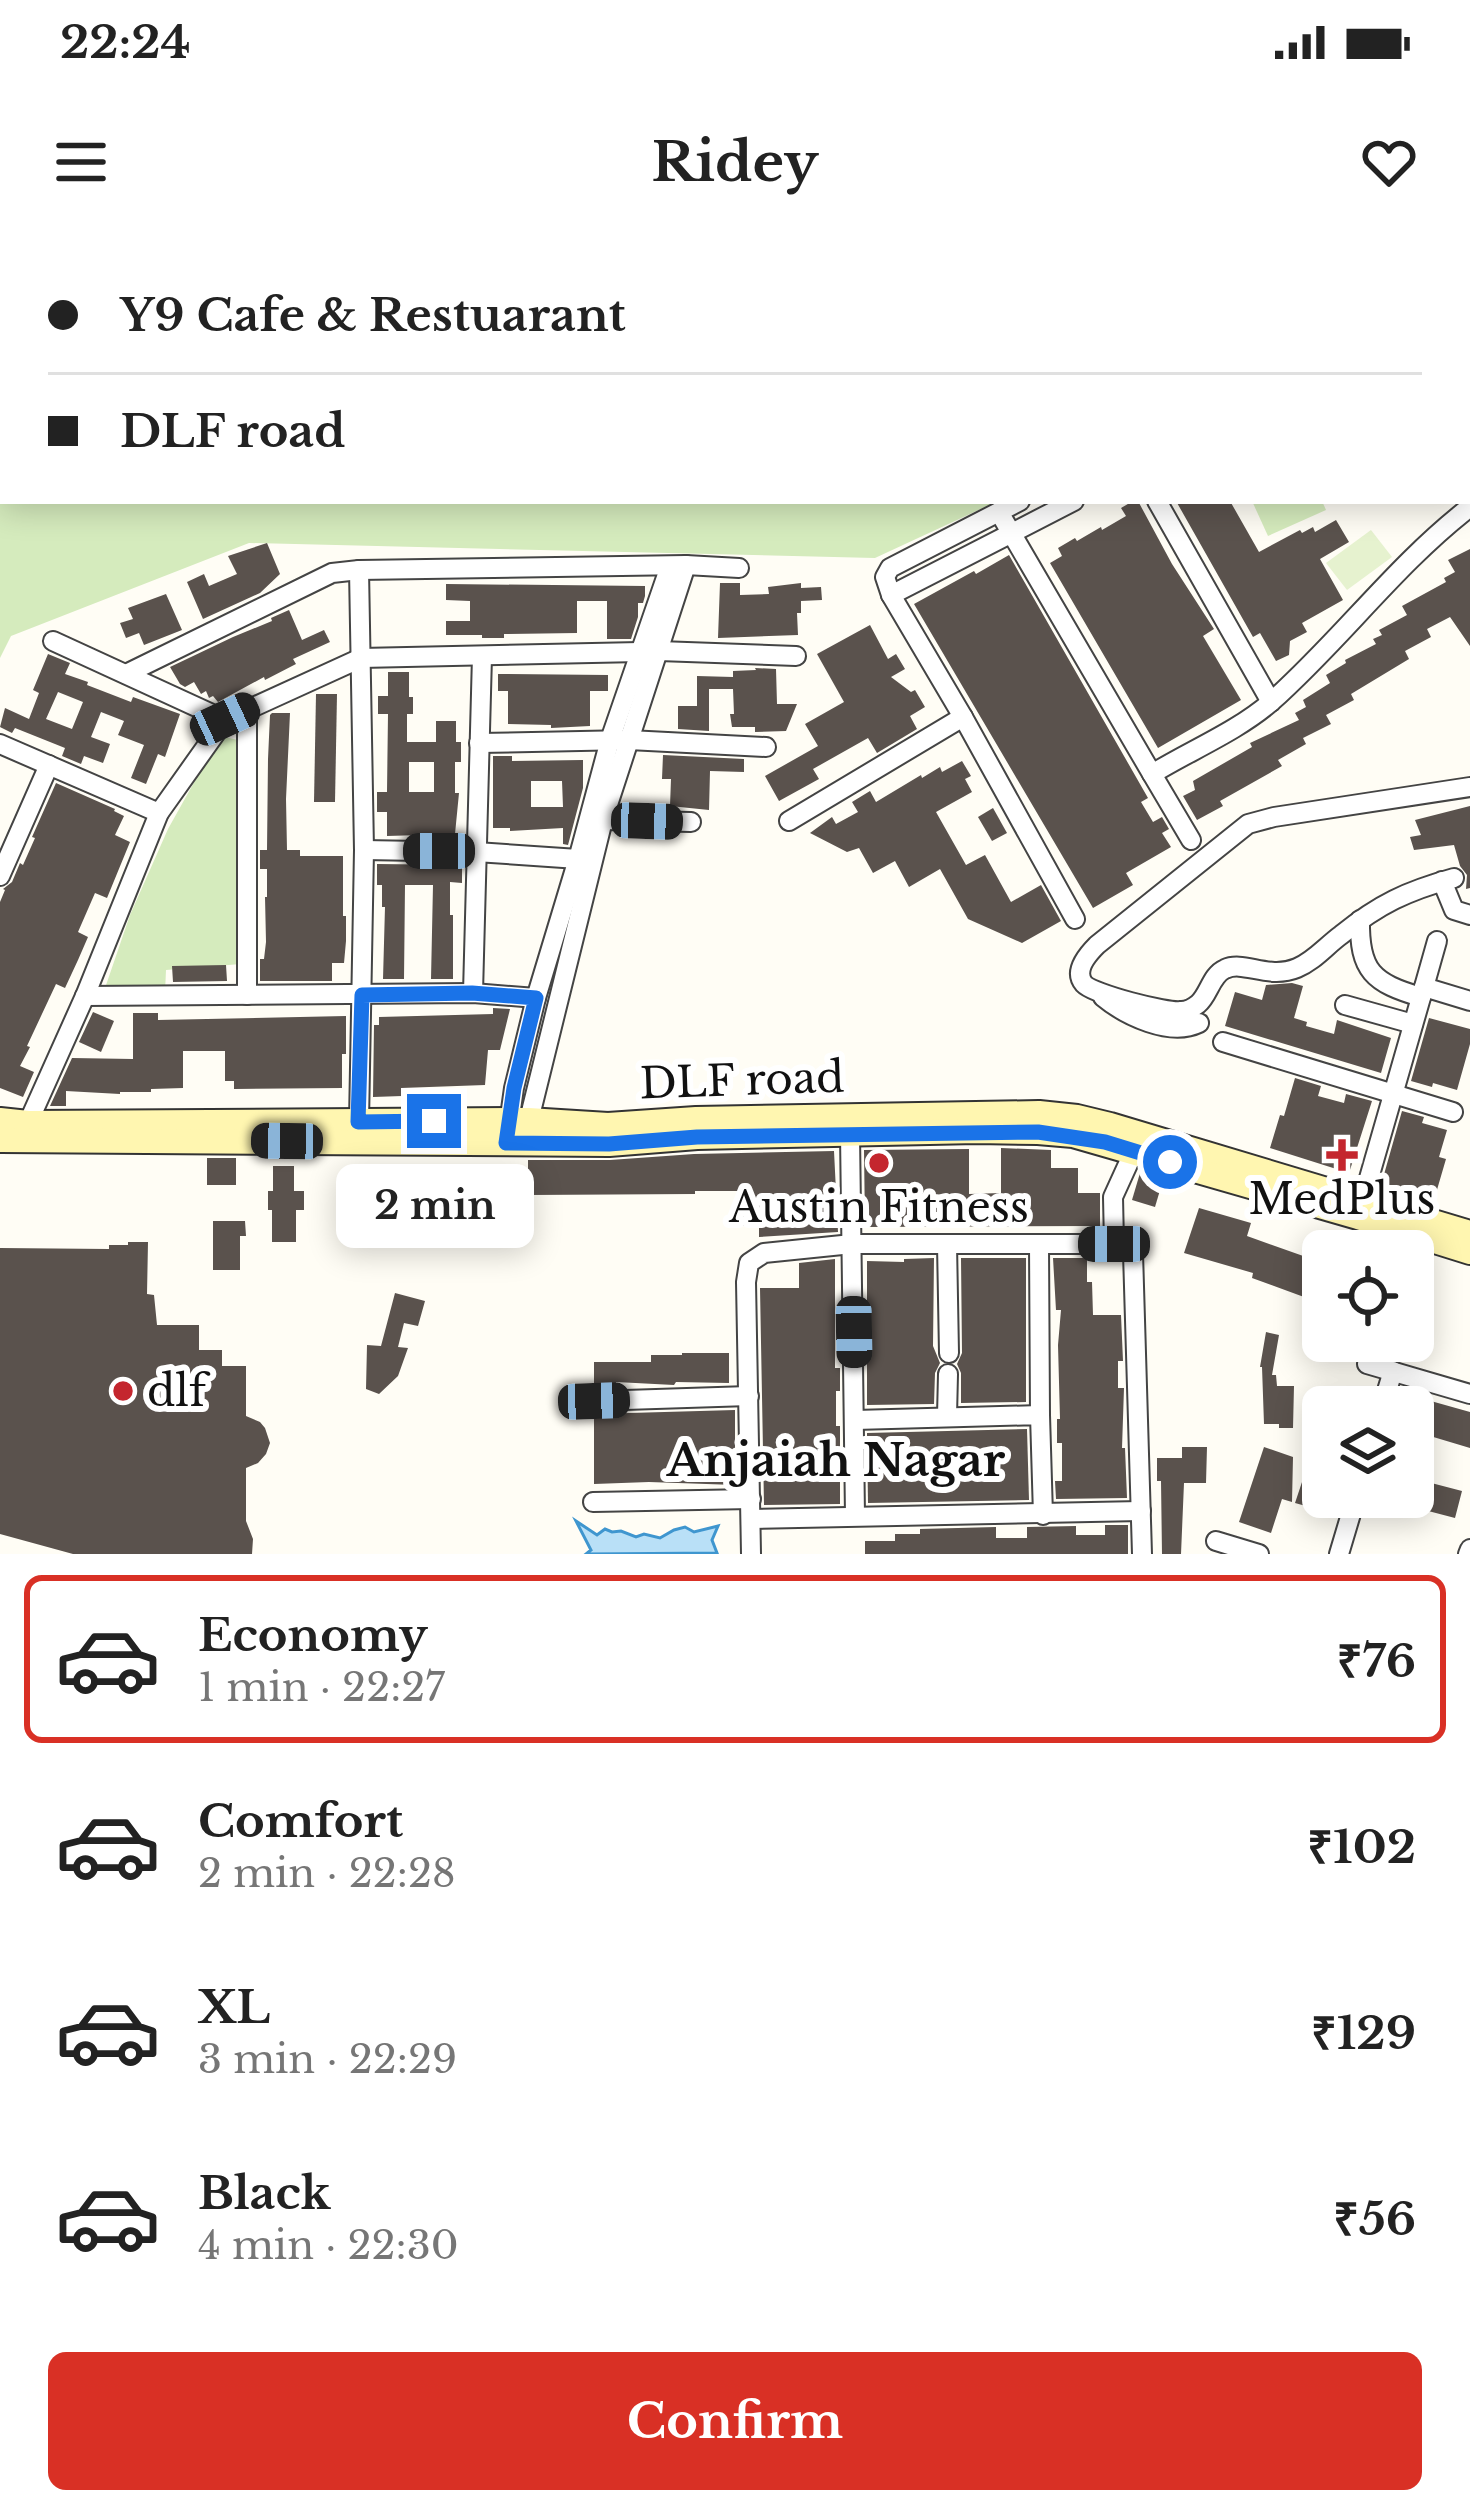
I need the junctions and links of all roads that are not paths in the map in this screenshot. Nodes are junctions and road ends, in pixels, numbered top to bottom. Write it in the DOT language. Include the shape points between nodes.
graph roads {
  1 [pos="1014,504"];
  2 [pos="1068,504"];
  3 [pos="1159,504"];
  4 [pos="1470,507"];
  5 [pos="999,512"];
  6 [pos="1010,533"];
  7 [pos="678,565"];
  8 [pos="740,568"];
  9 [pos="359,570"];
  10 [pos="891,595"];
  11 [pos="53,641"];
  12 [pos="649,652"];
  13 [pos="482,656"];
  14 [pos="796,656"];
  15 [pos="361,658"];
  16 [pos="126,674"];
  17 [pos="1271,702"];
  18 [pos="247,709"];
  19 [pos="963,718"];
  20 [pos="225,719"];
  21 [pos="620,740"];
  22 [pos="479,743"];
  23 [pos="0,744"];
  24 [pos="766,747"];
  25 [pos="50,765"];
  26 [pos="1152,774"];
  27 [pos="1470,787"];
  28 [pos="159,813"];
  29 [pos="603,820"];
  30 [pos="789,821"];
  31 [pos="691,823"];
  32 [pos="1191,840"];
  33 [pos="364,850"];
  34 [pos="476,852"];
  35 [pos="578,859"];
  36 [pos="0,876"];
  37 [pos="1470,915"];
  38 [pos="1076,919"];
  39 [pos="1360,920"];
  40 [pos="1437,941"];
  41 [pos="1095,990"];
  42 [pos="1422,992"];
  43 [pos="472,993"];
  44 [pos="247,995"];
  45 [pos="362,995"];
  46 [pos="85,996"];
  47 [pos="536,998"];
  48 [pos="1470,1001"];
  49 [pos="1345,1005"];
  50 [pos="1199,1023"];
  51 [pos="1413,1024"];
  52 [pos="1223,1042"];
  53 [pos="1394,1094"];
  54 [pos="1453,1112"];
  55 [pos="0,1120"];
  56 [pos="358,1122"];
  57 [pos="28,1123"];
  58 [pos="517,1132"];
  59 [pos="850,1134"];
  60 [pos="0,1140"];
  61 [pos="1134,1151"];
  62 [pos="1363,1199"];
  63 [pos="1470,1232"];
  64 [pos="852,1244"];
  65 [pos="947,1244"];
  66 [pos="1039,1244"];
  67 [pos="1114,1244"];
  68 [pos="1470,1252"];
  69 [pos="949,1353"];
  70 [pos="1366,1364"];
  71 [pos="1393,1371"];
  72 [pos="947,1374"];
  73 [pos="1388,1386"];
  74 [pos="1470,1394"];
  75 [pos="749,1396"];
  76 [pos="594,1401"];
  77 [pos="1040,1415"];
  78 [pos="947,1417"];
  79 [pos="855,1420"];
  80 [pos="593,1502"];
  81 [pos="751,1509"];
  82 [pos="1141,1511"];
  83 [pos="1043,1515"];
  84 [pos="855,1516"];
  85 [pos="1350,1518"];
  86 [pos="1216,1541"];
  87 [pos="752,1554"];
  88 [pos="1142,1554"];
  89 [pos="1259,1554"];
  90 [pos="1339,1554"];
  1 -- 5 [label="street"];
  2 -- 6 [label="street"];
  3 -- 17 [label="street"];
  4 -- 17 [label="street"];
  5 -- 6 [label="street"];
  5 -- 10 [label="street" via="890,568"];
  6 -- 10 [label="street"];
  6 -- 26 [label="street"];
  7 -- 8 [label="street"];
  7 -- 9 [label="street"];
  7 -- 12 [label="street"];
  9 -- 15 [label="street"];
  9 -- 16 [label="street" via="332,573"];
  10 -- 19 [label="street"];
  11 -- 16 [label="street"];
  12 -- 13 [label="street"];
  12 -- 14 [label="street"];
  12 -- 21 [label="street"];
  13 -- 15 [label="street"];
  13 -- 22 [label="street"];
  15 -- 18 [label="street"];
  15 -- 33 [label="street"];
  16 -- 20 [label="street"];
  17 -- 26 [label="street"];
  18 -- 20 [label="street"];
  18 -- 44 [label="street"];
  19 -- 30 [label="street"];
  19 -- 38 [label="street"];
  20 -- 28 [label="street"];
  21 -- 22 [label="street"];
  21 -- 24 [label="street"];
  21 -- 29 [label="street"];
  21 -- 35 [label="street"];
  22 -- 34 [label="street"];
  23 -- 25 [label="street"];
  25 -- 28 [label="street"];
  25 -- 36 [label="street"];
  26 -- 32 [label="street"];
  27 -- 41 [label="street" via="1248,824 1090,952 1081,976"];
  28 -- 46 [label="street"];
  29 -- 31 [label="street"];
  29 -- 58 [label="street"];
  33 -- 34 [label="street"];
  33 -- 45 [label="street"];
  34 -- 35 [label="street"];
  34 -- 43 [label="street"];
  35 -- 47 [label="street"];
  37 -- 39 [label="street" via="1454,910 1448,880 1404,892"];
  39 -- 41 [label="street" via="1294,969 1226,968 1185,1011"];
  39 -- 42 [label="street" via="1368,970 1390,987"];
  40 -- 42 [label="street"];
  41 -- 50 [label="street" via="1138,1018 1178,1029"];
  42 -- 48 [label="street"];
  42 -- 51 [label="street"];
  43 -- 45 [label="street"];
  43 -- 47 [label="street"];
  44 -- 45 [label="street"];
  44 -- 46 [label="street"];
  45 -- 56 [label="street"];
  46 -- 57 [label="street"];
  47 -- 58 [label="street" via="514,1088"];
  49 -- 51 [label="street"];
  51 -- 53 [label="street"];
  52 -- 53 [label="street"];
  53 -- 54 [label="street"];
  53 -- 62 [label="street"];
  55 -- 57 [label="main road, DLF road"];
  56 -- 57 [label="main road, DLF road"];
  56 -- 58 [label="main road, DLF road"];
  58 -- 59 [label="main road" via="609,1144"];
  58 -- 60 [label="main road"];
  58 -- 62 [label="main road, DLF road" via="696,1119 1039,1113 1110,1124"];
  59 -- 61 [label="main road" via="1038,1132"];
  59 -- 64 [label="street"];
  61 -- 67 [label="street" via="1114,1197"];
  61 -- 68 [label="main road"];
  62 -- 63 [label="main road, DLF road"];
  64 -- 65 [label="street"];
  64 -- 75 [label="street" via="764,1253 749,1263"];
  64 -- 79 [label="street"];
  65 -- 66 [label="street"];
  65 -- 69 [label="street"];
  66 -- 67 [label="street"];
  66 -- 77 [label="street"];
  67 -- 82 [label="street" via="1132,1253"];
  70 -- 71 [label="street"];
  71 -- 73 [label="street"];
  71 -- 74 [label="street"];
  72 -- 78 [label="street"];
  75 -- 76 [label="street"];
  75 -- 81 [label="street"];
  77 -- 78 [label="street"];
  77 -- 83 [label="street"];
  78 -- 79 [label="street"];
  79 -- 84 [label="street"];
  80 -- 81 [label="street"];
  81 -- 84 [label="street"];
  81 -- 87 [label="street"];
  82 -- 83 [label="street"];
  82 -- 88 [label="street"];
  83 -- 84 [label="street"];
  85 -- 90 [label="street"];
  86 -- 89 [label="street"];
}
